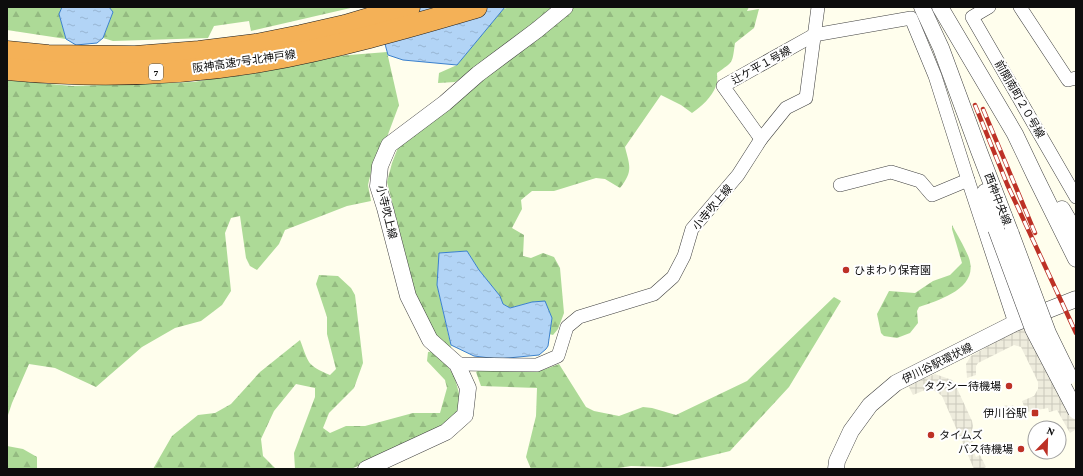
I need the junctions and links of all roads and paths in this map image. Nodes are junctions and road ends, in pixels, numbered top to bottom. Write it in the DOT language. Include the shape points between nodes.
graph roads {
  1 [pos="409,7"];
  2 [pos="476,7"];
  3 [pos="565,7"];
  4 [pos="818,7"];
  5 [pos="922,7"];
  6 [pos="940,7"];
  7 [pos="989,7"];
  8 [pos="1020,7"];
  9 [pos="814,35"];
  10 [pos="959,38"];
  11 [pos="302,44"];
  12 [pos="7,52"];
  13 [pos="7,69"];
  14 [pos="952,77"];
  15 [pos="1076,78"];
  16 [pos="761,139"];
  17 [pos="968,180"];
  18 [pos="840,185"];
  19 [pos="1075,194"];
  20 [pos="1075,232"];
  21 [pos="1076,259"];
  22 [pos="1076,299"];
  23 [pos="1015,323"];
  24 [pos="457,364"];
  25 [pos="1076,390"];
  26 [pos="1076,411"];
  27 [pos="366,469"];
  28 [pos="836,469"];
  1 -- 11 [label="highway, 阪神高速7号北神戸線 / 7" via="345,26"];
  2 -- 11 [label="highway, 阪神高速7号北神戸線 / 7" via="409,27"];
  3 -- 24 [label="street, 小寺吹上線" via="390,145 380,166 378,186 408,296 430,340"];
  4 -- 9 [label="street, 小寺吹上線"];
  5 -- 14 [label="street, 西神中央線"];
  6 -- 10 [label="street"];
  7 -- 19 [label="street, 前開南町２０号線" via="972,17"];
  8 -- 15 [label="street" via="1068,80"];
  9 -- 16 [label="street, 小寺吹上線" via="806,98 786,108"];
  9 -- 16 [label="street, 辻ケ平１号線" via="722,86"];
  9 -- 17 [label="street" via="911,18 935,76"];
  10 -- 20 [label="street" via="1031,151"];
  10 -- 21 [label="street" via="1015,134"];
  11 -- 12 [label="highway, 阪神高速7号北神戸線 / 7" via="256,45 135,57 48,56"];
  11 -- 13 [label="highway, 阪神高速7号北神戸線 / 7" via="260,61 216,67 136,73 48,73"];
  14 -- 25 [label="street, 西神中央線, bridge" via="1048,333"];
  14 -- 26 [label="street, bridge" via="996,229 1033,329"];
  16 -- 24 [label="street, 小寺吹上線" via="738,175 692,228 684,256 673,277 654,294 578,317 567,327 558,356 537,366"];
  17 -- 18 [label="street" via="932,195 920,181 891,172"];
  17 -- 23 [label="street"];
  22 -- 23 [label="street, 伊川谷駅環状線"];
  23 -- 28 [label="street, 伊川谷駅環状線" via="896,383 870,405 851,431"];
  24 -- 27 [label="street, 小寺吹上線" via="468,388 465,415 446,432"];
}
